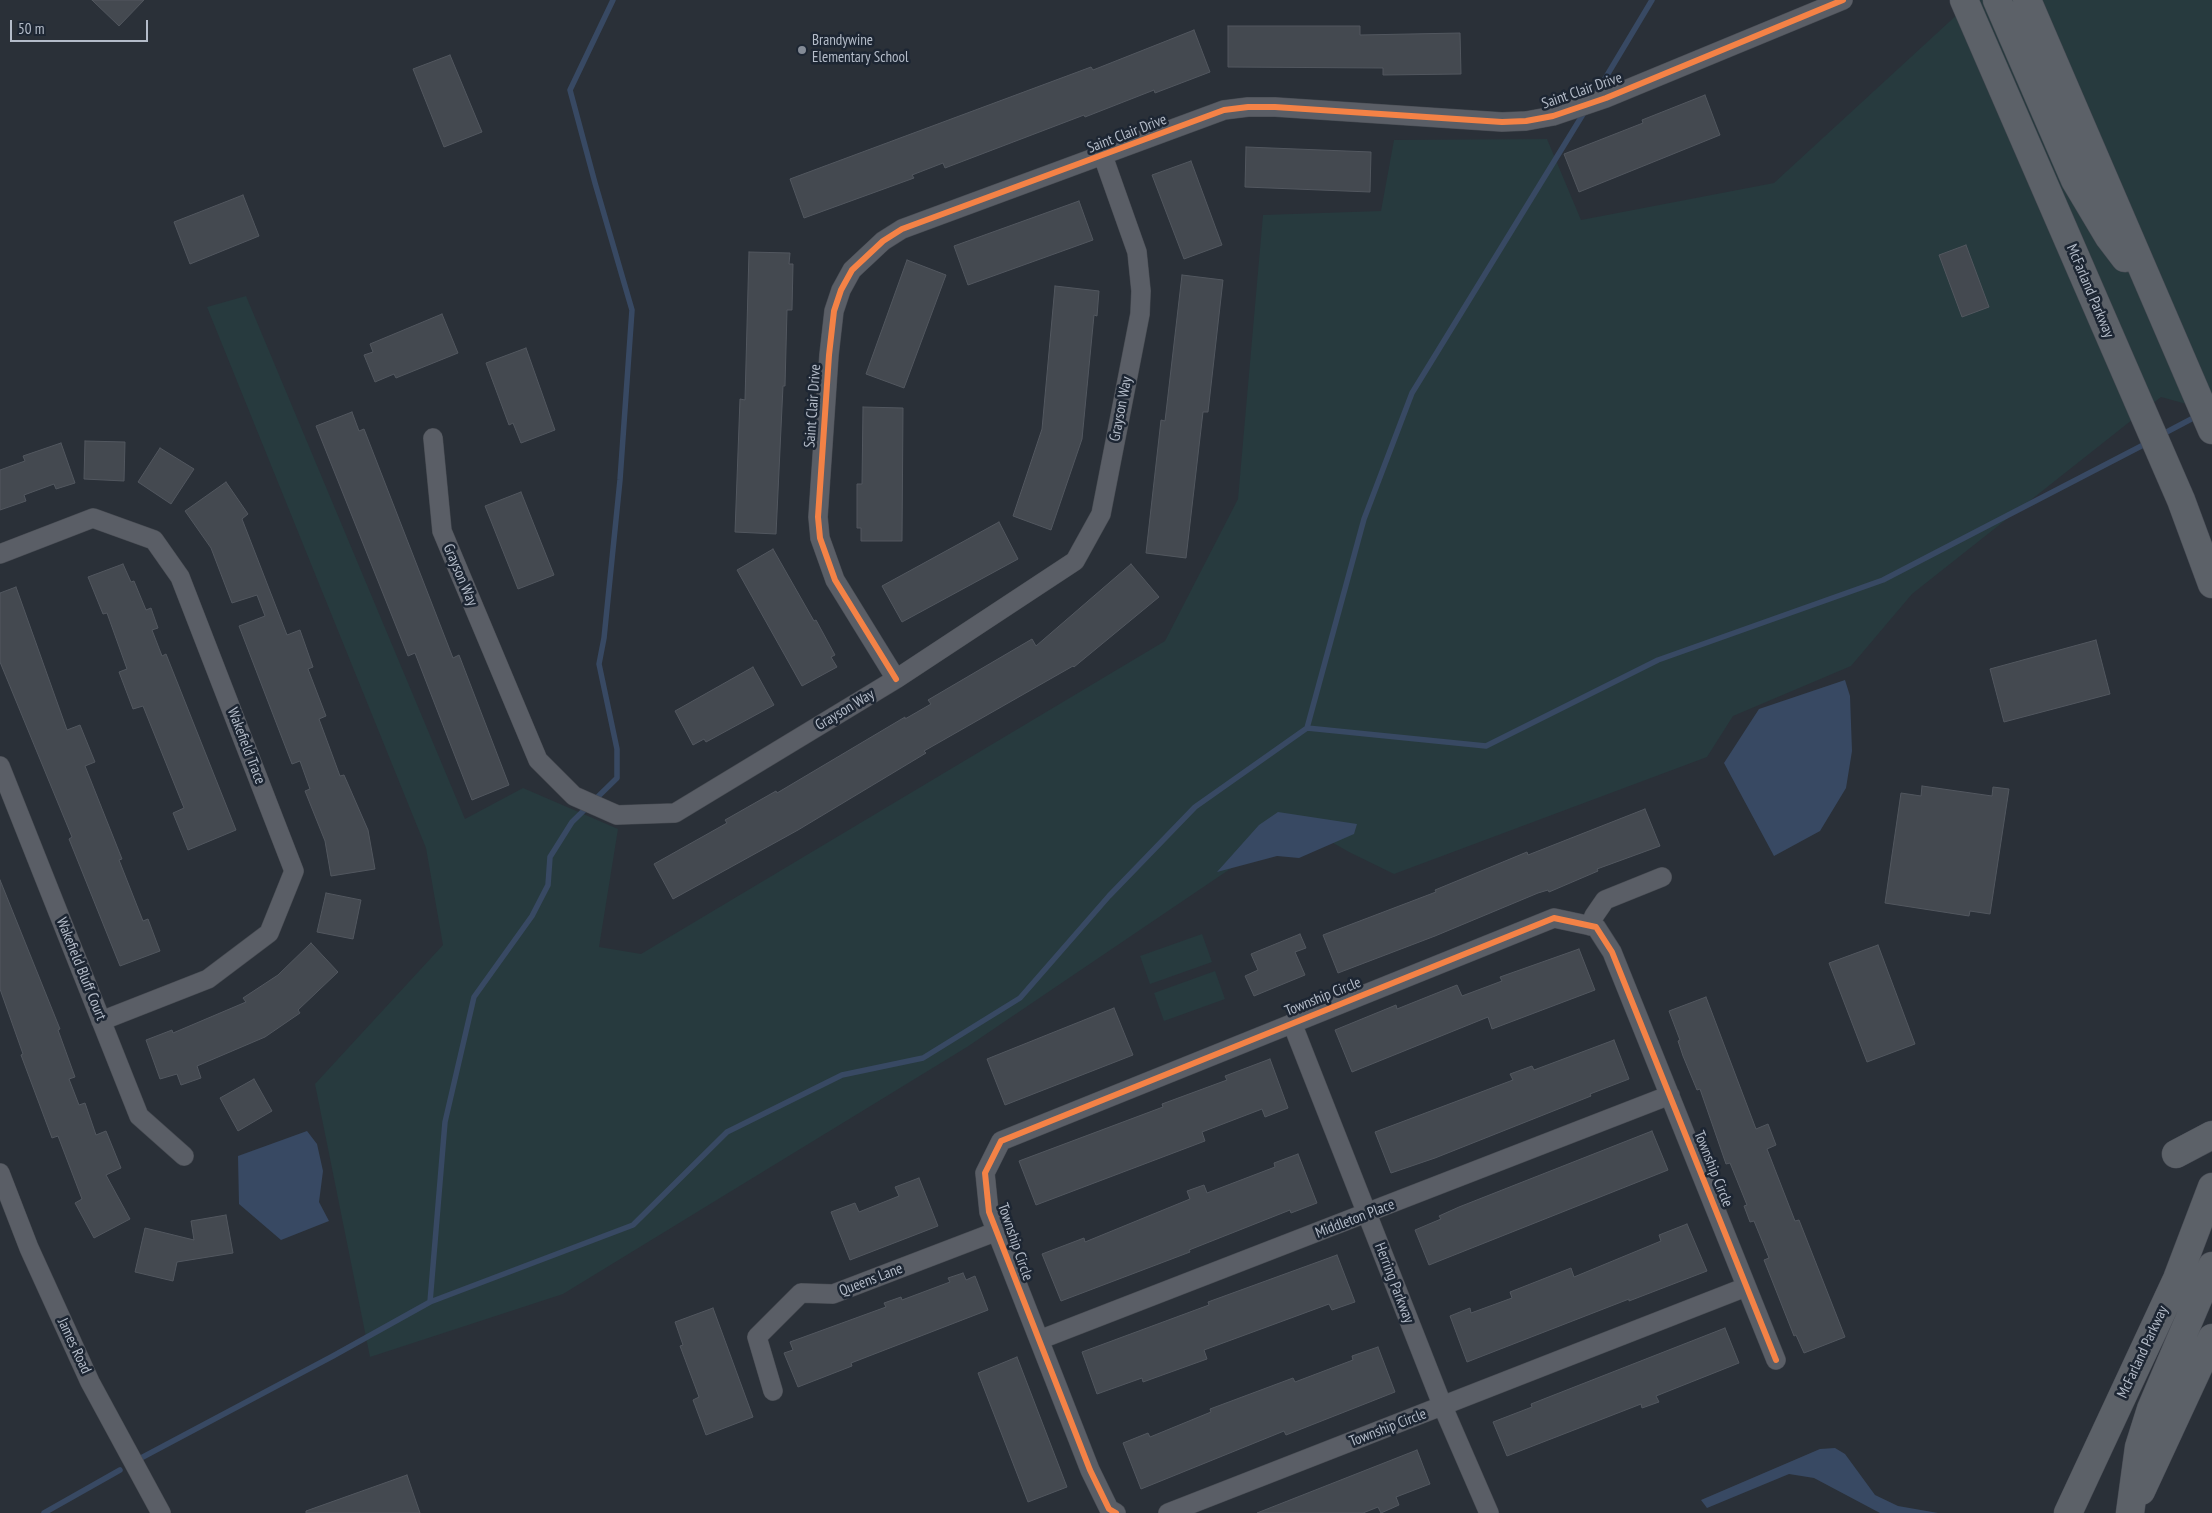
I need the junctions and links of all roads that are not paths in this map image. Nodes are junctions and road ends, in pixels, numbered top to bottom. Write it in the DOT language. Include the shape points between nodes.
graph roads {
  1 [pos="1843,0"];
  2 [pos="1964,0"];
  3 [pos="1997,0"];
  4 [pos="2027,0"];
  5 [pos="1103,156"];
  6 [pos="2149,286"];
  7 [pos="2212,430"];
  8 [pos="433,438"];
  9 [pos="0,554"];
  10 [pos="2212,584"];
  11 [pos="896,679"];
  12 [pos="0,766"];
  13 [pos="1662,877"];
  14 [pos="1590,926"];
  15 [pos="101,1021"];
  16 [pos="1292,1022"];
  17 [pos="1670,1095"];
  18 [pos="2212,1135"];
  19 [pos="2176,1154"];
  20 [pos="184,1156"];
  21 [pos="0,1173"];
  22 [pos="2212,1187"];
  23 [pos="1367,1214"];
  24 [pos="995,1232"];
  25 [pos="2212,1266"];
  26 [pos="1746,1287"];
  27 [pos="2212,1338"];
  28 [pos="1039,1340"];
  29 [pos="1776,1360"];
  30 [pos="773,1392"];
  31 [pos="1443,1407"];
  32 [pos="161,1513"];
  33 [pos="1116,1513"];
  34 [pos="1168,1513"];
  35 [pos="1489,1513"];
  36 [pos="2068,1513"];
  37 [pos="2130,1513"];
  1 -- 5 [label="street, Saint Clair Drive" via="1606,98 1553,116 1502,122 1248,107 1224,110"];
  2 -- 10 [label="main road, McFarland Parkway" via="2181,500"];
  3 -- 6 [label="main road" via="2075,180 2109,237"];
  4 -- 6 [label="main road"];
  5 -- 11 [label="street, Grayson Way" via="1132,234 1141,290 1140,314 1101,514 1076,561"];
  5 -- 11 [label="street, Saint Clair Drive" via="902,229 867,254 852,270 841,290 834,310 828,354 818,517 820,538 835,580"];
  6 -- 7 [label="main road"];
  8 -- 11 [label="street, Grayson Way" via="442,531 538,760 574,796 617,815 675,813"];
  9 -- 15 [label="street, Wakefield Trace" via="93,518 154,540 180,577 294,871 269,933 208,979"];
  12 -- 15 [label="street, Wakefield Bluff Court"];
  13 -- 14 [label="street" via="1605,900"];
  14 -- 16 [label="street, Township Circle" via="1554,918"];
  14 -- 17 [label="street, Township Circle" via="1596,928 1612,952"];
  15 -- 20 [label="street, Wakefield Bluff Court" via="139,1116"];
  16 -- 23 [label="street, Herring Parkway"];
  16 -- 24 [label="street, Township Circle" via="1001,1141 985,1172 989,1212"];
  17 -- 23 [label="street, Middleton Place"];
  17 -- 26 [label="street, Township Circle"];
  18 -- 19 [label="main road"];
  21 -- 32 [label="street, James Road" via="29,1248 90,1382"];
  22 -- 36 [label="main road, McFarland Parkway" via="2177,1280"];
  23 -- 28 [label="street, Middleton Place"];
  23 -- 31 [label="street, Herring Parkway"];
  24 -- 28 [label="street, Township Circle"];
  24 -- 30 [label="street, Queens Lane" via="833,1294 801,1293 756,1337"];
  25 -- 37 [label="main road" via="2139,1447"];
  26 -- 29 [label="street, Township Circle"];
  26 -- 31 [label="street, Township Circle"];
  27 -- 37 [label="main road"];
  28 -- 33 [label="street, Township Circle" via="1090,1470 1109,1509"];
  31 -- 34 [label="street, Township Circle"];
  31 -- 35 [label="street, Herring Parkway"];
}
